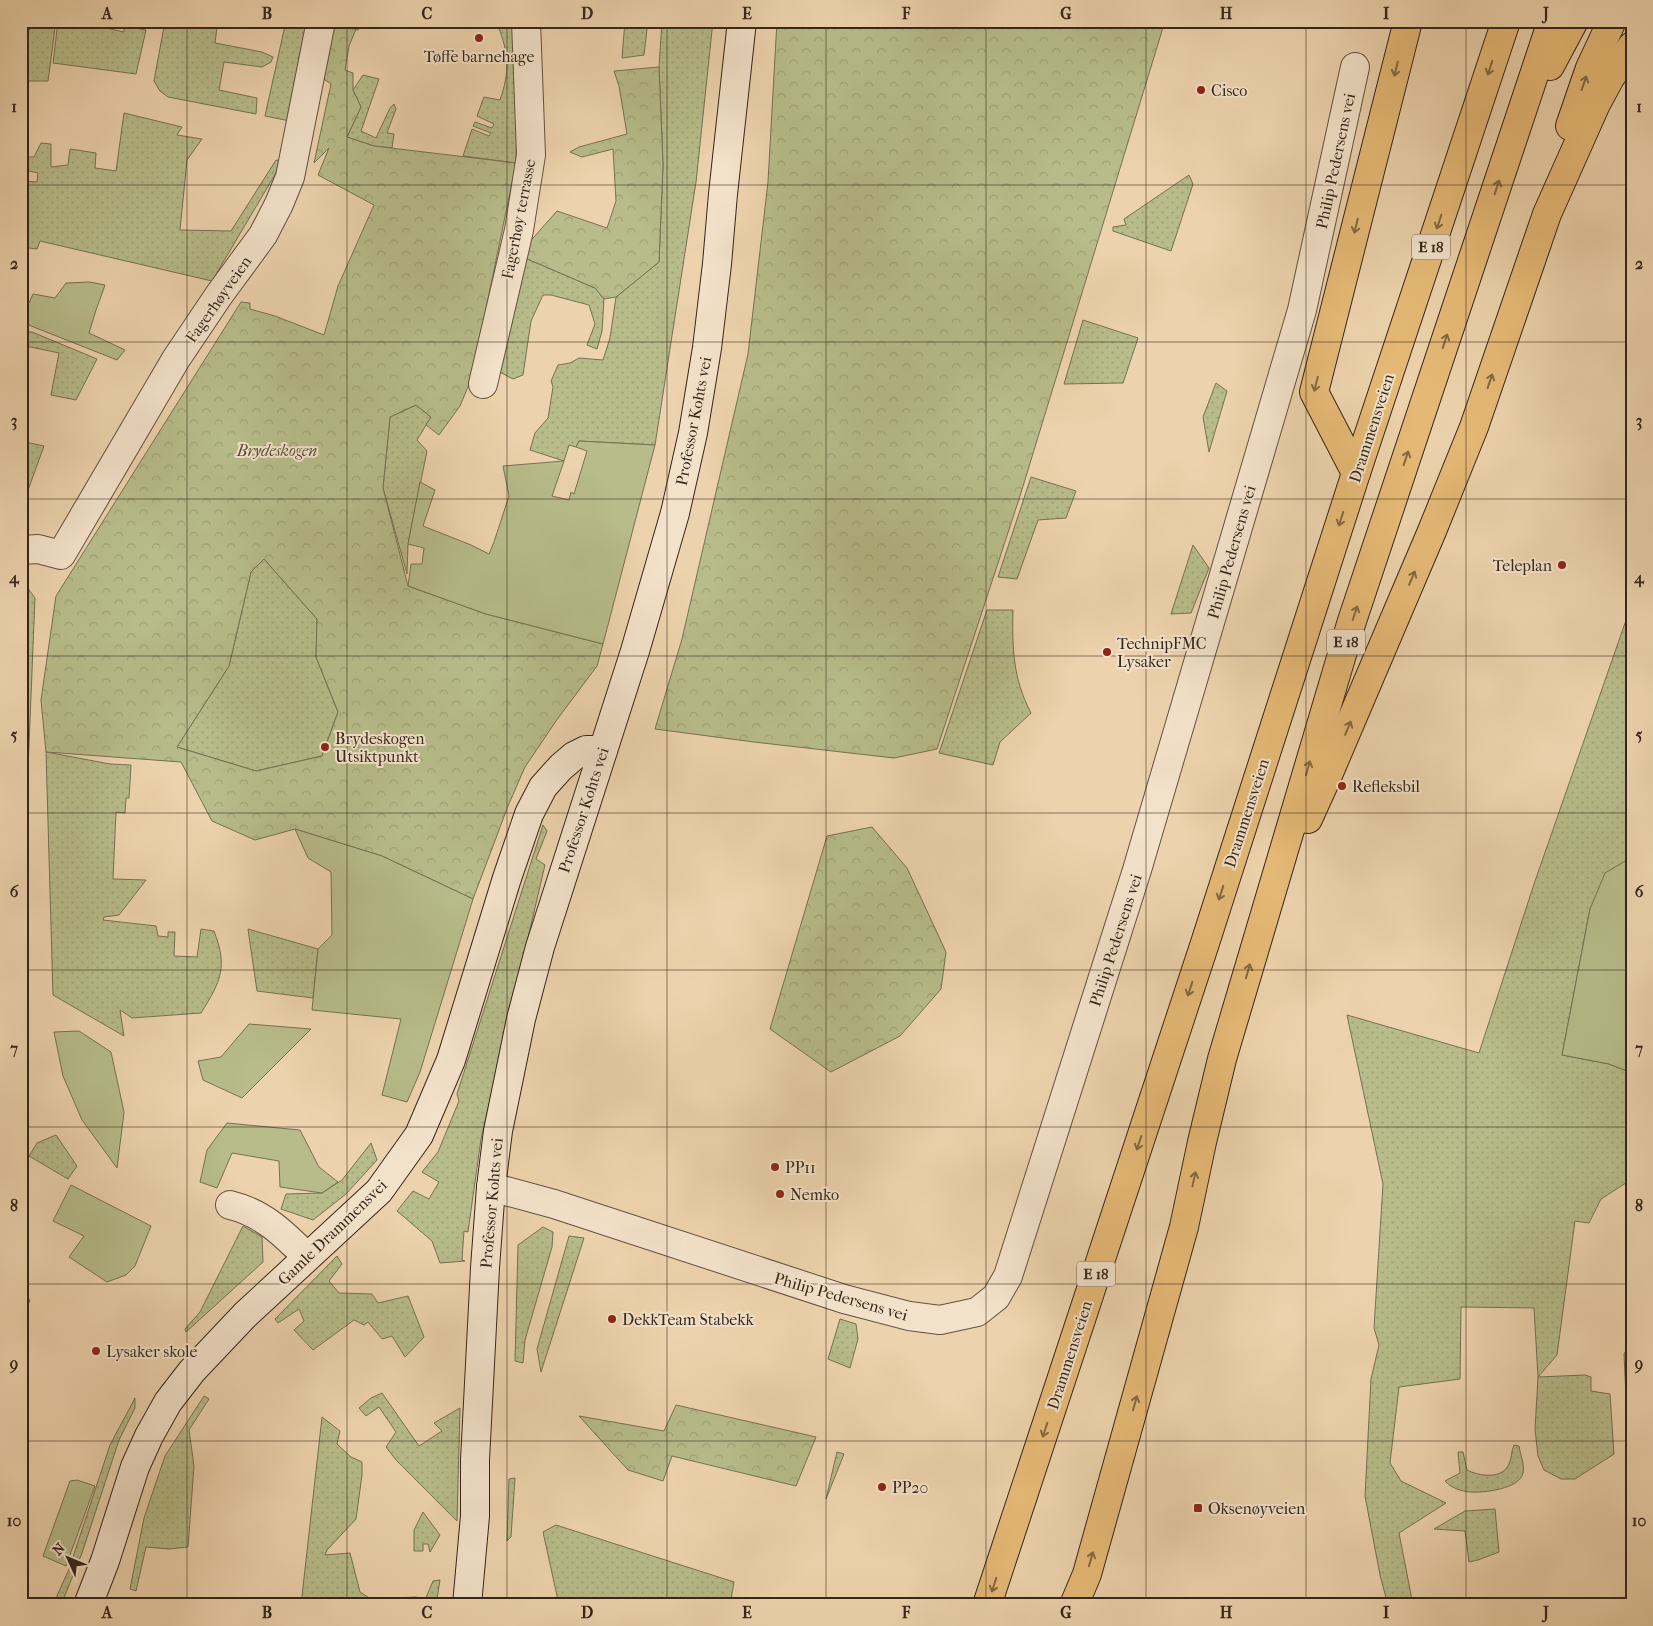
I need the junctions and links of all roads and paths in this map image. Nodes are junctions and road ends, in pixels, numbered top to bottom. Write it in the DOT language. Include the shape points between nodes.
graph roads {
  1 [pos="321,21"];
  2 [pos="526,21"];
  3 [pos="742,21"];
  4 [pos="1408,21"];
  5 [pos="1506,21"];
  6 [pos="1552,21"];
  7 [pos="1574,21"];
  8 [pos="1612,21"];
  9 [pos="1632,46"];
  10 [pos="1355,67"];
  11 [pos="1515,131"];
  12 [pos="1548,214"];
  13 [pos="483,384"];
  14 [pos="1356,472"];
  15 [pos="21,550"];
  16 [pos="602,750"];
  17 [pos="1270,899"];
  18 [pos="491,1187"];
  19 [pos="230,1205"];
  20 [pos="307,1258"];
  21 [pos="88,1605"];
  22 [pos="467,1605"];
  23 [pos="987,1605"];
  24 [pos="1074,1605"];
  1 -- 15 [label="street, Fagerhøyveien" via="290,177 263,235 176,359 61,555"];
  2 -- 13 [label="street, Fagerhøy terrasse" via="531,155 519,230"];
  3 -- 16 [label="street, Professor Kohts vei" via="717,264 694,433 635,651"];
  4 -- 14 [label="highway, one-way" via="1314,392"];
  5 -- 14 [label="highway, Drammensveien / E 18, one-way"];
  6 -- 11 [label="highway, E 18"];
  7 -- 11 [label="highway, E 18"];
  12 -- 8 [label="highway, E 18, one-way" via="1562,150 1590,68"];
  9 -- 12 [label="highway, E 18" via="1596,104"];
  10 -- 18 [label="street, Philip Pedersens vei" via="1300,320 1125,912 1008,1276 996,1297 977,1312 940,1320 901,1314 844,1300 554,1204"];
  17 -- 11 [label="highway, E 18, one-way" via="1351,624"];
  17 -- 12 [label="highway, E 18, one-way" via="1328,775 1432,531 1474,427"];
  14 -- 23 [label="highway, Drammensveien / E 18, one-way" via="1206,942"];
  16 -- 18 [label="street, Professor Kohts vei" via="540,947 521,1019"];
  16 -- 20 [label="street, Gamle Drammensvei" via="586,750 561,767 543,787 529,814 451,1060 419,1135 379,1191"];
  24 -- 17 [label="highway, E 18, one-way" via="1087,1574 1181,1236 1222,1059"];
  18 -- 22 [label="street, Professor Kohts vei" via="475,1460 475,1516"];
  19 -- 20 [label="street" via="244,1208 276,1227"];
  20 -- 21 [label="street, Gamle Drammensvei" via="218,1343 168,1402 135,1466"];
}
